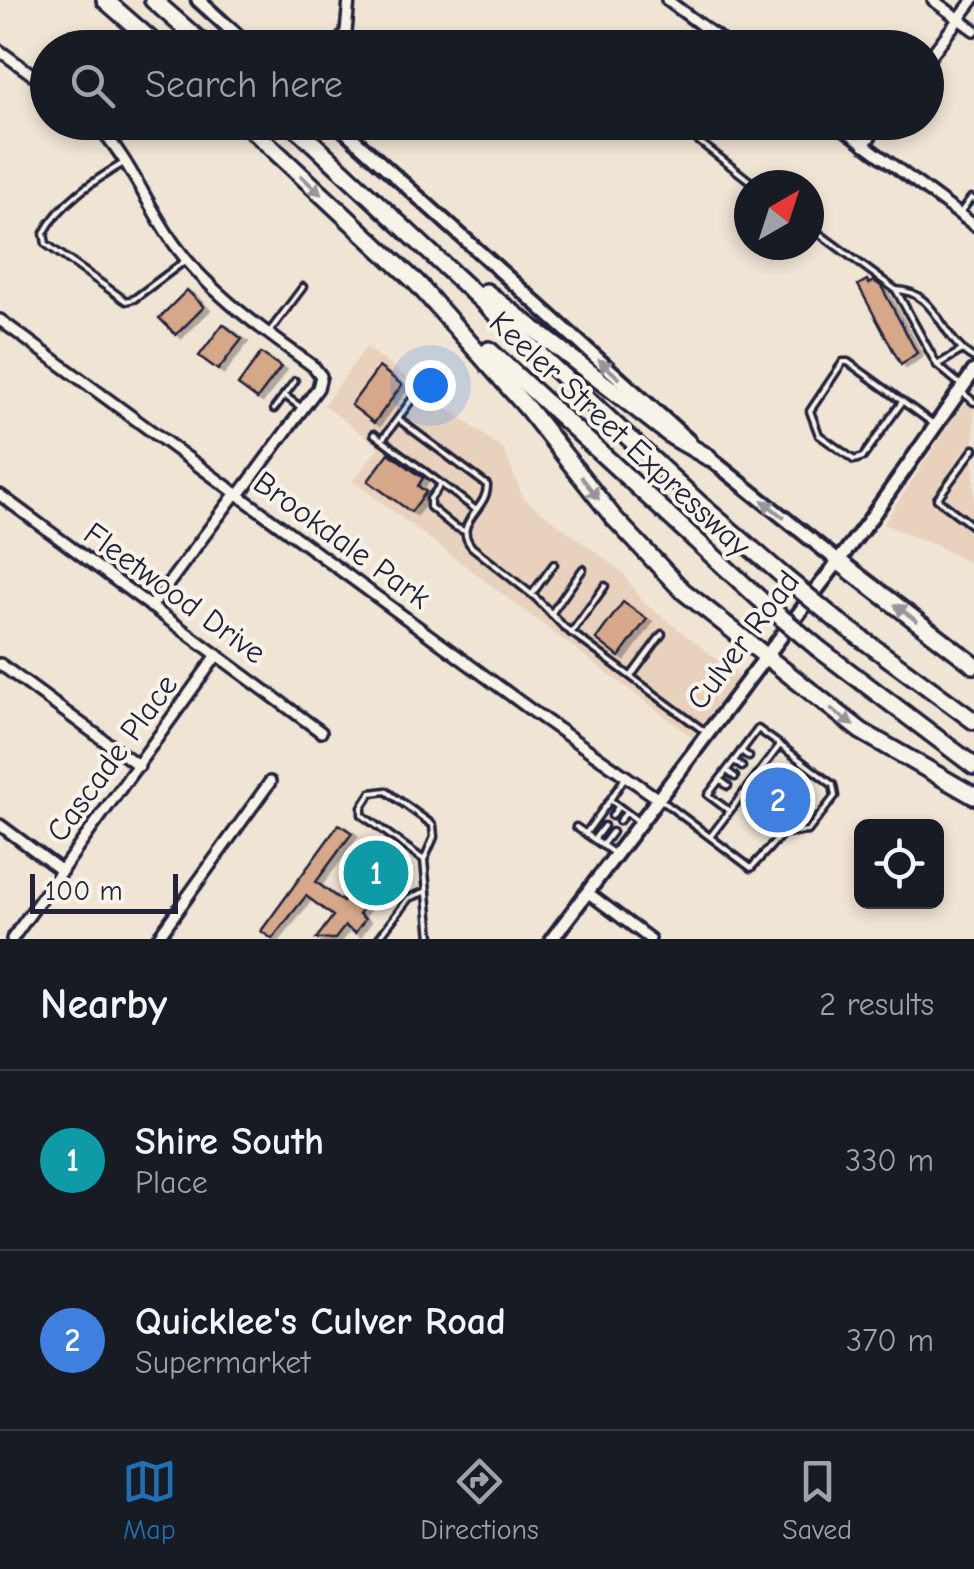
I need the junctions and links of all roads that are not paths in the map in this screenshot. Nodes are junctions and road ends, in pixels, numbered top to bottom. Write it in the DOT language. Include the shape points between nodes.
graph roads {
  1 [pos="105,0"];
  2 [pos="153,0"];
  3 [pos="198,0"];
  4 [pos="348,0"];
  5 [pos="667,0"];
  6 [pos="933,0"];
  7 [pos="973,0"];
  8 [pos="959,19"];
  9 [pos="139,30"];
  10 [pos="187,30"];
  11 [pos="231,30"];
  12 [pos="346,30"];
  13 [pos="708,30"];
  14 [pos="974,30"];
  15 [pos="944,39"];
  16 [pos="2,56"];
  17 [pos="30,75"];
  18 [pos="108,140"];
  19 [pos="263,140"];
  20 [pos="309,140"];
  21 [pos="355,140"];
  22 [pos="357,140"];
  23 [pos="697,140"];
  24 [pos="857,140"];
  25 [pos="868,140"];
  26 [pos="360,144"];
  27 [pos="864,145"];
  28 [pos="126,162"];
  29 [pos="736,170"];
  30 [pos="373,199"];
  31 [pos="974,200"];
  32 [pos="959,214"];
  33 [pos="974,225"];
  34 [pos="824,237"];
  35 [pos="186,260"];
  36 [pos="414,280"];
  37 [pos="303,286"];
  38 [pos="896,290"];
  39 [pos="0,320"];
  40 [pos="268,333"];
  41 [pos="961,351"];
  42 [pos="974,358"];
  43 [pos="936,365"];
  44 [pos="974,372"];
  45 [pos="294,382"];
  46 [pos="961,389"];
  47 [pos="284,396"];
  48 [pos="413,398"];
  49 [pos="902,402"];
  50 [pos="974,402"];
  51 [pos="274,409"];
  52 [pos="303,409"];
  53 [pos="398,419"];
  54 [pos="935,426"];
  55 [pos="374,434"];
  56 [pos="382,440"];
  57 [pos="974,449"];
  58 [pos="708,457"];
  59 [pos="441,484"];
  60 [pos="238,494"];
  61 [pos="0,496"];
  62 [pos="476,510"];
  63 [pos="974,527"];
  64 [pos="464,531"];
  65 [pos="838,561"];
  66 [pos="554,564"];
  67 [pos="583,569"];
  68 [pos="605,586"];
  69 [pos="532,594"];
  70 [pos="151,606"];
  71 [pos="551,614"];
  72 [pos="571,632"];
  73 [pos="662,634"];
  74 [pos="217,655"];
  75 [pos="765,658"];
  76 [pos="0,664"];
  77 [pos="974,665"];
  78 [pos="631,676"];
  79 [pos="974,721"];
  80 [pos="321,732"];
  81 [pos="707,734"];
  82 [pos="780,745"];
  83 [pos="742,751"];
  84 [pos="750,757"];
  85 [pos="734,760"];
  86 [pos="139,766"];
  87 [pos="742,766"];
  88 [pos="974,766"];
  89 [pos="726,771"];
  90 [pos="626,776"];
  91 [pos="734,777"];
  92 [pos="720,780"];
  93 [pos="270,782"];
  94 [pos="728,786"];
  95 [pos="974,796"];
  96 [pos="657,798"];
  97 [pos="610,800"];
  98 [pos="618,807"];
  99 [pos="730,811"];
  100 [pos="626,813"];
  101 [pos="612,816"];
  102 [pos="620,822"];
  103 [pos="639,822"];
  104 [pos="0,825"];
  105 [pos="604,826"];
  106 [pos="576,827"];
  107 [pos="612,832"];
  108 [pos="586,834"];
  109 [pos="710,837"];
  110 [pos="594,839"];
  111 [pos="602,845"];
  112 [pos="615,854"];
  113 [pos="424,860"];
  114 [pos="62,871"];
  115 [pos="427,891"];
  116 [pos="586,892"];
  117 [pos="12,939"];
  118 [pos="158,939"];
  119 [pos="378,939"];
  120 [pos="430,939"];
  121 [pos="552,939"];
  122 [pos="650,939"];
  1 -- 9 [label="highway"];
  2 -- 10 [label="highway"];
  3 -- 11 [label="main road"];
  4 -- 12 [label="street"];
  5 -- 13 [label="street"];
  6 -- 8 [label="street"];
  7 -- 8 [label="street"];
  8 -- 14 [label="street"];
  8 -- 15 [label="street"];
  16 -- 17 [label="street"];
  18 -- 28 [label="street"];
  19 -- 36 [label="highway, Keeler Street Expressway, one-way"];
  20 -- 30 [label="highway, Keeler Street Expressway"];
  21 -- 26 [label="main road"];
  22 -- 26 [label="street"];
  23 -- 29 [label="lane"];
  24 -- 27 [label="street"];
  25 -- 27 [label="street"];
  58 -- 26 [label="main road, one-way"];
  27 -- 32 [label="street"];
  28 -- 35 [label="street"];
  28 -- 35 [label="lane" via="64,206 44,241 126,302"];
  30 -- 58 [label="highway" via="537,334"];
  30 -- 79 [label="highway, Keeler Street Expressway, bridge" via="782,576"];
  31 -- 32 [label="lane"];
  32 -- 33 [label="street"];
  34 -- 38 [label="lane"];
  35 -- 40 [label="street"];
  36 -- 75 [label="highway, one-way" via="643,550"];
  36 -- 88 [label="highway, Keeler Street Expressway, bridge" via="764,604"];
  37 -- 40 [label="lane"];
  38 -- 41 [label="lane" via="910,290 929,304"];
  38 -- 43 [label="lane"];
  39 -- 60 [label="street, Brookdale Park"];
  40 -- 52 [label="street" via="320,376"];
  41 -- 42 [label="lane"];
  41 -- 43 [label="lane"];
  43 -- 46 [label="lane"];
  44 -- 46 [label="main road, Culver Road"];
  45 -- 47 [label="lane"];
  46 -- 50 [label="lane"];
  46 -- 54 [label="main road, Culver Road"];
  47 -- 51 [label="lane"];
  47 -- 52 [label="lane"];
  48 -- 53 [label="lane"];
  49 -- 49 [label="lane" via="843,362 810,412 820,434 854,460 863,457"];
  49 -- 54 [label="lane"];
  52 -- 60 [label="street"];
  53 -- 56 [label="lane"];
  53 -- 62 [label="lane" via="487,485"];
  54 -- 65 [label="main road, Culver Road"];
  55 -- 56 [label="lane"];
  56 -- 59 [label="lane"];
  57 -- 63 [label="lane" via="937,498"];
  65 -- 58 [label="main road, one-way"];
  59 -- 62 [label="lane"];
  59 -- 64 [label="lane" via="430,507"];
  60 -- 70 [label="street"];
  60 -- 90 [label="street, Brookdale Park"];
  61 -- 70 [label="street, Fleetwood Drive"];
  62 -- 64 [label="lane"];
  64 -- 69 [label="lane" via="476,551"];
  65 -- 75 [label="main road, Culver Road"];
  77 -- 65 [label="highway, one-way"];
  66 -- 69 [label="lane"];
  67 -- 71 [label="lane"];
  68 -- 72 [label="lane"];
  69 -- 71 [label="lane"];
  70 -- 74 [label="street, Fleetwood Drive"];
  71 -- 72 [label="lane"];
  72 -- 78 [label="lane"];
  73 -- 78 [label="lane"];
  74 -- 80 [label="street, Fleetwood Drive"];
  74 -- 86 [label="street, Cascade Place"];
  75 -- 81 [label="main road, Culver Road"];
  75 -- 95 [label="highway, one-way" via="860,731"];
  76 -- 86 [label="street"];
  78 -- 81 [label="lane"];
  81 -- 96 [label="main road, Culver Road"];
  82 -- 83 [label="lane" via="758,729"];
  82 -- 99 [label="lane"];
  82 -- 109 [label="lane" via="833,784 835,796 808,832 783,832 752,868"];
  83 -- 84 [label="lane"];
  83 -- 85 [label="lane"];
  85 -- 87 [label="lane"];
  85 -- 89 [label="lane"];
  86 -- 114 [label="street, Cascade Place"];
  89 -- 91 [label="lane"];
  89 -- 92 [label="lane"];
  90 -- 96 [label="street, Brookdale Park"];
  90 -- 97 [label="lane"];
  92 -- 94 [label="lane"];
  92 -- 99 [label="lane" via="708,795"];
  93 -- 118 [label="street"];
  96 -- 103 [label="main road, Culver Road"];
  96 -- 109 [label="lane"];
  97 -- 98 [label="lane"];
  97 -- 108 [label="lane"];
  98 -- 100 [label="lane"];
  98 -- 101 [label="lane"];
  99 -- 109 [label="lane"];
  100 -- 102 [label="lane"];
  100 -- 103 [label="lane"];
  103 -- 112 [label="main road, Culver Road"];
  104 -- 114 [label="street"];
  105 -- 110 [label="lane"];
  106 -- 108 [label="lane"];
  107 -- 111 [label="lane"];
  108 -- 110 [label="lane"];
  110 -- 111 [label="lane"];
  111 -- 112 [label="lane"];
  112 -- 116 [label="main road, Culver Road"];
  113 -- 113 [label="lane" via="365,819 362,807 371,793 386,791 433,825"];
  113 -- 115 [label="lane"];
  114 -- 117 [label="street, Cascade Place"];
  115 -- 119 [label="lane" via="409,898"];
  115 -- 120 [label="lane"];
  116 -- 121 [label="main road, Culver Road"];
  116 -- 122 [label="street"];
}
